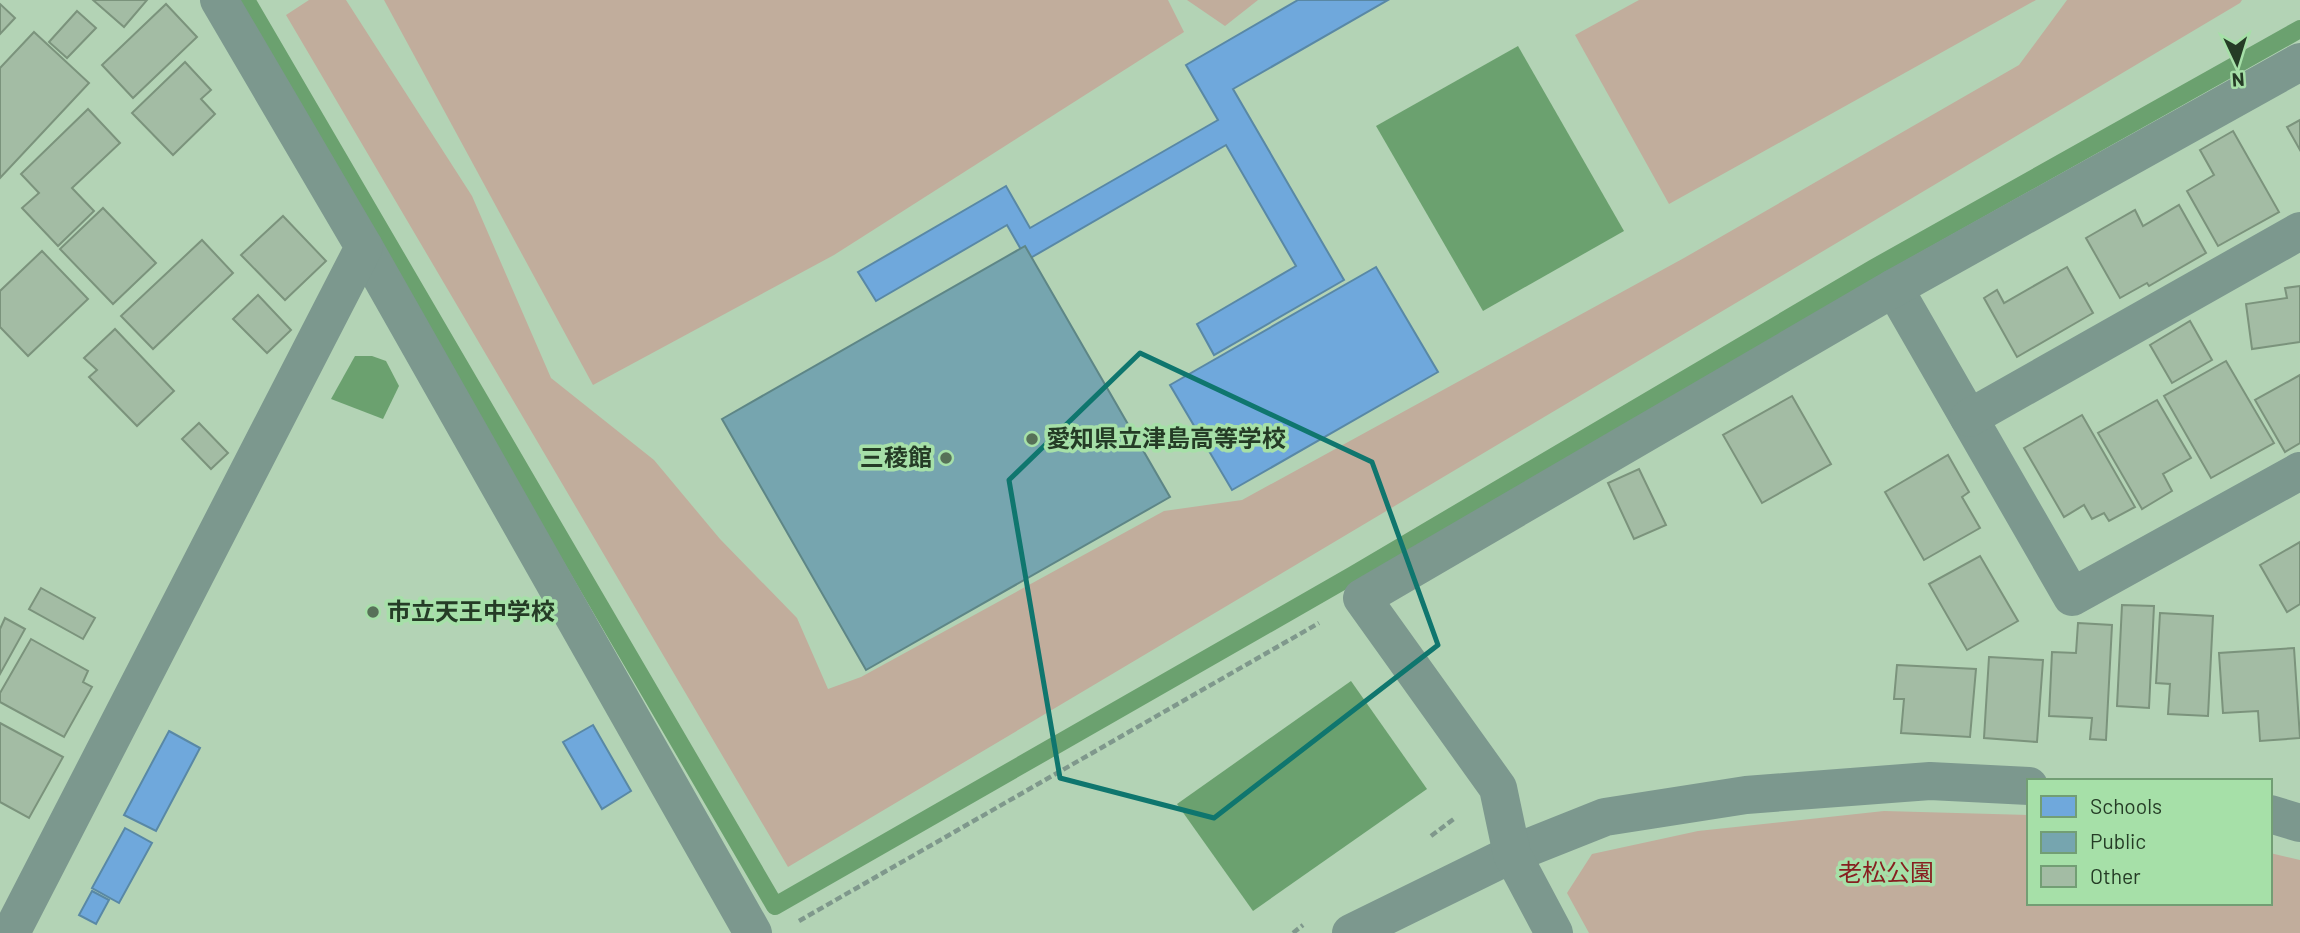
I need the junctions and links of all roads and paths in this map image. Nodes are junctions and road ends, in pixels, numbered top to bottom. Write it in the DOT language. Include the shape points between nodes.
graph roads {
  1 [pos="219,0"];
  2 [pos="2300,62"];
  3 [pos="2300,231"];
  4 [pos="364,247"];
  5 [pos="1894,288"];
  6 [pos="1969,418"];
  7 [pos="2300,471"];
  8 [pos="1362,598"];
  9 [pos="2027,786"];
  10 [pos="2272,815"];
  11 [pos="2300,823"];
  12 [pos="1512,854"];
  13 [pos="790,926"];
  14 [pos="11,933"];
  15 [pos="753,933"];
  16 [pos="1351,933"];
  17 [pos="1555,933"];
  1 -- 4 [label="street"];
  2 -- 5 [label="street"];
  3 -- 6 [label="street"];
  4 -- 14 [label="street"];
  4 -- 15 [label="street"];
  5 -- 6 [label="street"];
  5 -- 8 [label="street"];
  6 -- 7 [label="street" via="2072,597"];
  8 -- 12 [label="street" via="1497,788"];
  8 -- 13 [label="path"];
  9 -- 12 [label="street" via="1930,780 1746,795 1605,817"];
  10 -- 11 [label="street"];
  12 -- 16 [label="street"];
  12 -- 17 [label="street"];
}
